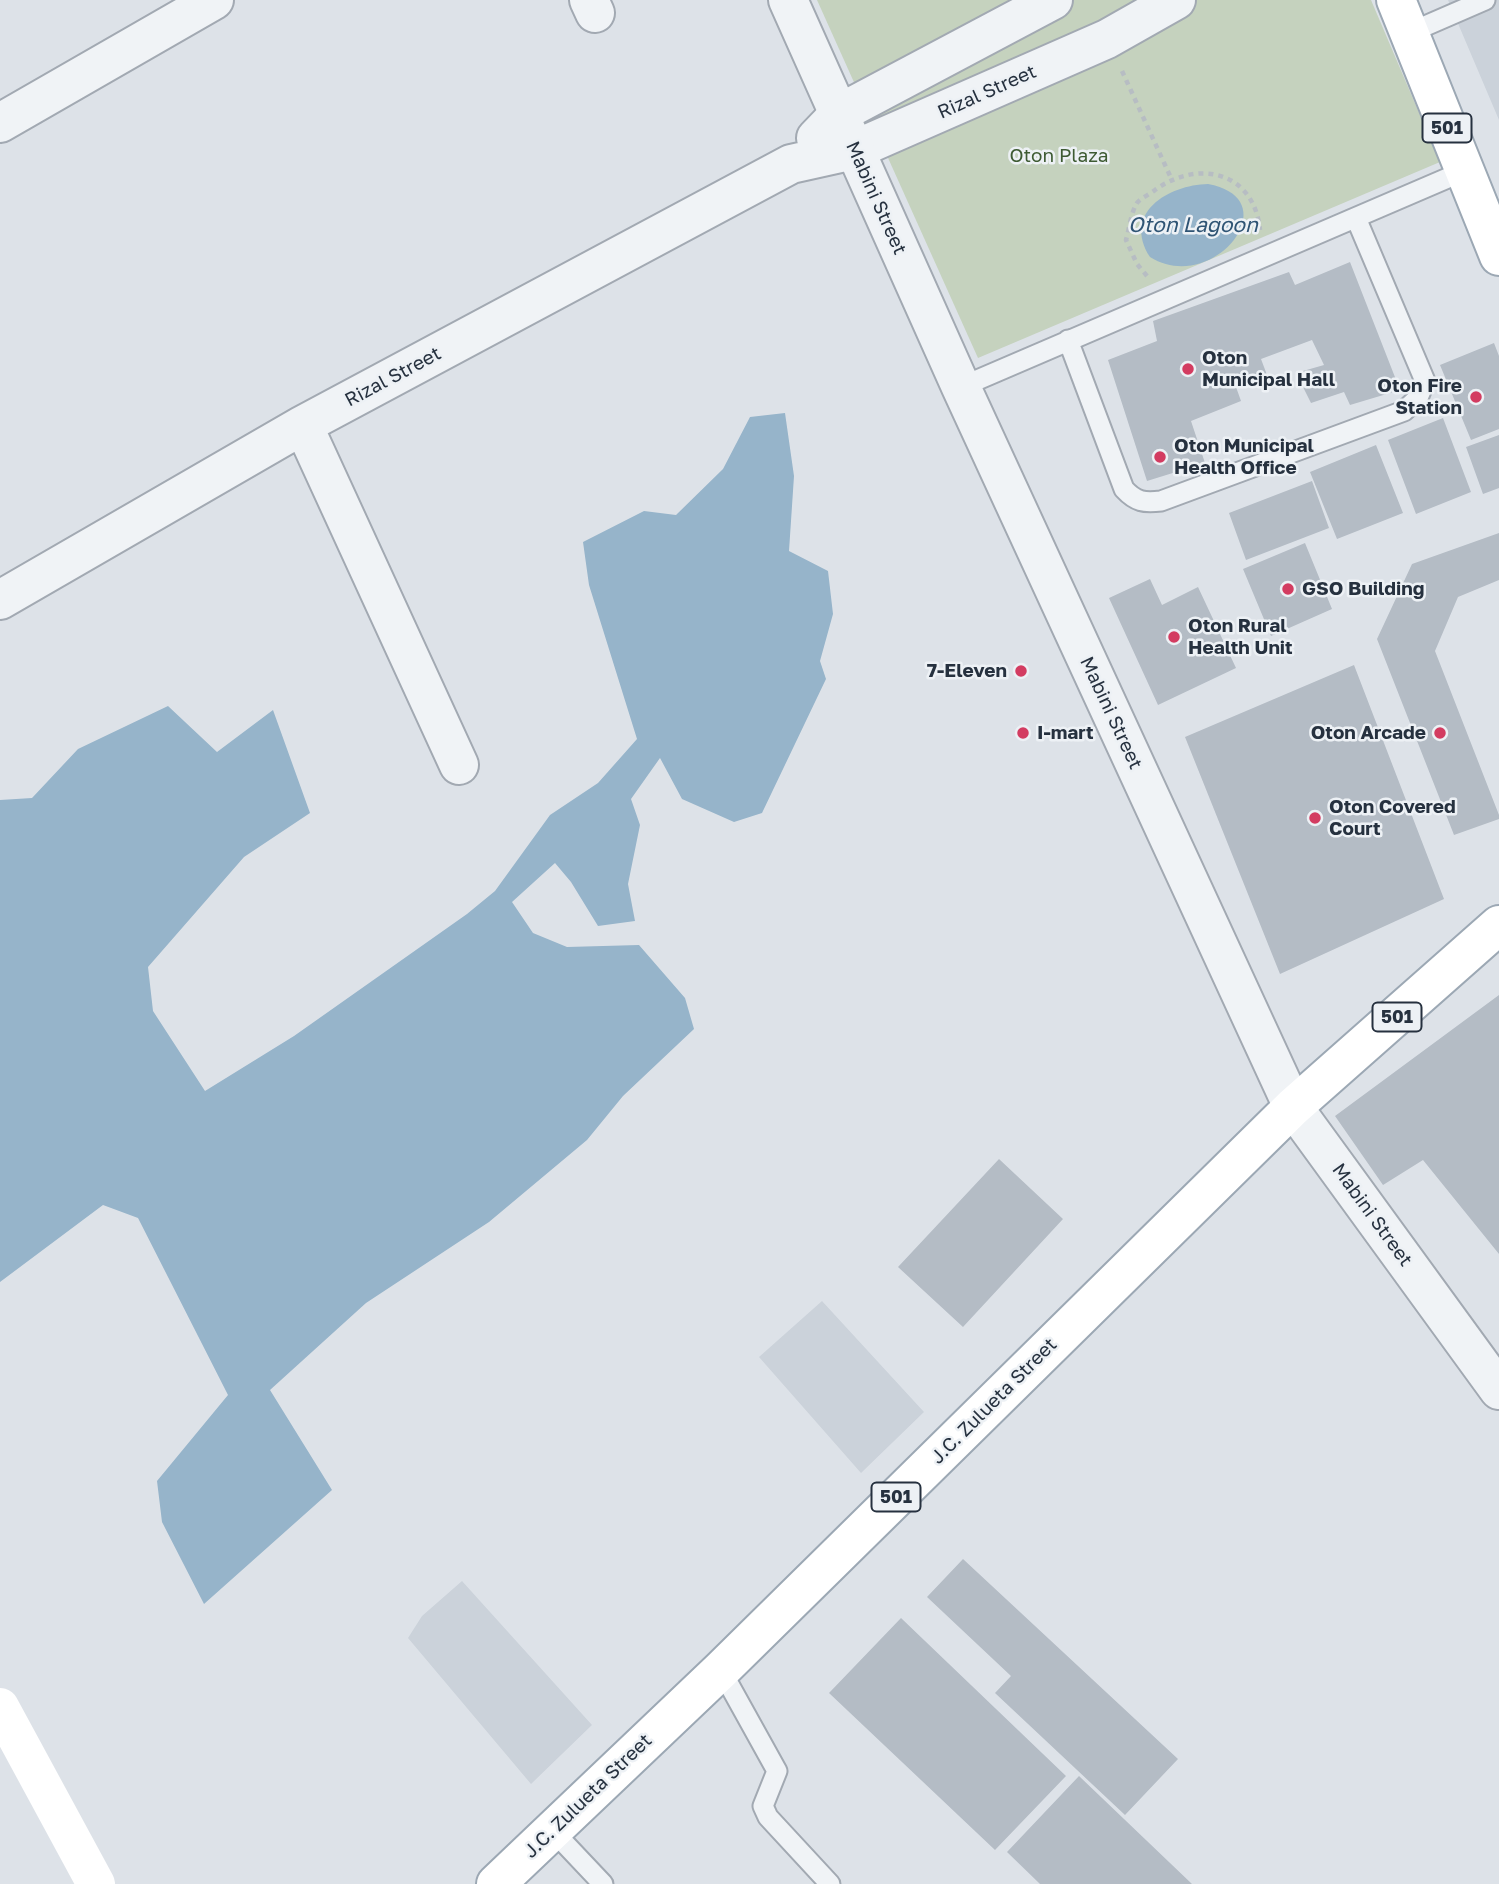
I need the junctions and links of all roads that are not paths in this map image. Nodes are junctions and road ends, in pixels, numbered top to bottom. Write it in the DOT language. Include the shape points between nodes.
graph roads {
  1 [pos="214,0"];
  2 [pos="788,0"];
  3 [pos="1054,0"];
  4 [pos="1176,0"];
  5 [pos="1485,0"];
  6 [pos="1403,16"];
  7 [pos="840,113"];
  8 [pos="0,122"];
  9 [pos="854,150"];
  10 [pos="791,164"];
  11 [pos="1464,171"];
  12 [pos="1356,218"];
  13 [pos="1499,256"];
  14 [pos="1068,340"];
  15 [pos="961,387"];
  16 [pos="303,425"];
  17 [pos="0,600"];
  18 [pos="459,765"];
  19 [pos="1499,925"];
  20 [pos="1293,1107"];
  21 [pos="1499,1390"];
  22 [pos="721,1670"];
  23 [pos="0,1707"];
  24 [pos="552,1830"];
  25 [pos="96,1884"];
  26 [pos="496,1884"];
  27 [pos="603,1884"];
  28 [pos="830,1884"];
  1 -- 8 [label="street"];
  2 -- 7 [label="street, Mabini Street"];
  3 -- 7 [label="street, Rizal Street"];
  4 -- 9 [label="street, Rizal Street" via="1107,39"];
  5 -- 6 [label="lane"];
  6 -- 11 [label="main road, 501"];
  7 -- 9 [label="street, Mabini Street"];
  7 -- 10 [label="street, Rizal Street"];
  9 -- 10 [label="street, Rizal Street"];
  9 -- 15 [label="street, Mabini Street"];
  10 -- 16 [label="street, Rizal Street"];
  11 -- 12 [label="lane"];
  11 -- 13 [label="main road, 501"];
  12 -- 14 [label="lane"];
  12 -- 14 [label="lane" via="1425,381 1418,398 1404,411 1146,503 1133,499 1124,489"];
  14 -- 15 [label="lane"];
  15 -- 20 [label="street, Mabini Street"];
  16 -- 17 [label="street, Rizal Street"];
  16 -- 18 [label="street"];
  19 -- 20 [label="main road, J.C. Zulueta Street / 501"];
  20 -- 21 [label="street, Mabini Street"];
  20 -- 22 [label="main road, J.C. Zulueta Street / 501"];
  22 -- 24 [label="main road, J.C. Zulueta Street / 501"];
  22 -- 28 [label="lane" via="777,1771 763,1807 768,1817"];
  23 -- 25 [label="main road"];
  24 -- 26 [label="main road, J.C. Zulueta Street / 501"];
  24 -- 27 [label="lane"];
}
